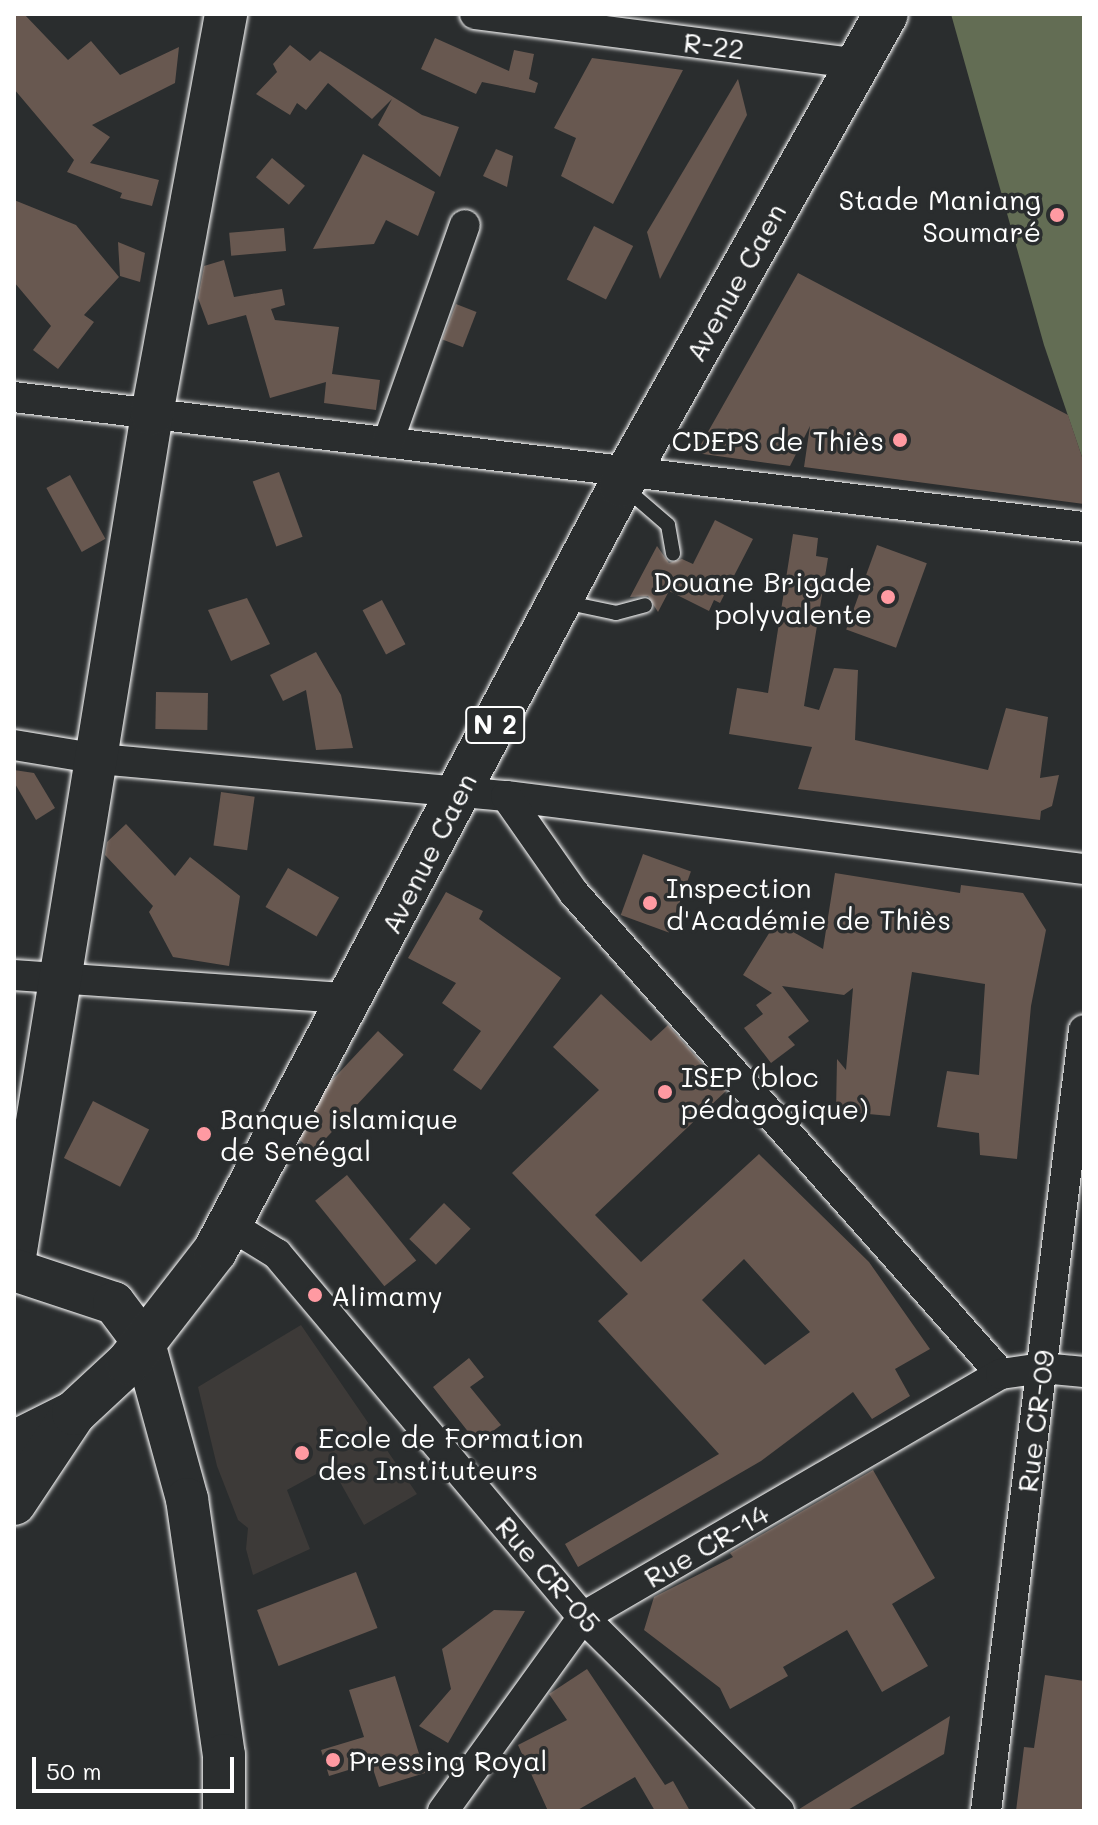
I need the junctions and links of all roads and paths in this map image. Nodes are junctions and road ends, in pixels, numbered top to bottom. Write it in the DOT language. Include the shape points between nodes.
graph roads {
  1 [pos="226,14"];
  2 [pos="475,14"];
  3 [pos="886,14"];
  4 [pos="858,64"];
  5 [pos="465,225"];
  6 [pos="14,397"];
  7 [pos="152,414"];
  8 [pos="388,442"];
  9 [pos="625,478"];
  10 [pos="1084,527"];
  11 [pos="673,554"];
  12 [pos="560,601"];
  13 [pos="645,605"];
  14 [pos="14,745"];
  15 [pos="99,759"];
  16 [pos="458,796"];
  17 [pos="506,796"];
  18 [pos="1084,869"];
  19 [pos="14,975"];
  20 [pos="61,978"];
  21 [pos="353,999"];
  22 [pos="1084,1030"];
  23 [pos="230,1225"];
  24 [pos="14,1263"];
  25 [pos="14,1270"];
  26 [pos="144,1343"];
  27 [pos="1042,1368"];
  28 [pos="1084,1372"];
  29 [pos="1001,1374"];
  30 [pos="74,1413"];
  31 [pos="14,1443"];
  32 [pos="14,1503"];
  33 [pos="583,1617"];
  34 [pos="224,1755"];
  35 [pos="224,1811"];
  36 [pos="256,1811"];
  37 [pos="443,1811"];
  38 [pos="779,1811"];
  39 [pos="986,1811"];
  1 -- 7 [label="street"];
  2 -- 4 [label="street, R-22"];
  3 -- 4 [label="highway, Avenue Caen / N 2"];
  4 -- 9 [label="highway, Avenue Caen / N 2"];
  5 -- 8 [label="street"];
  6 -- 7 [label="street"];
  7 -- 8 [label="street"];
  7 -- 15 [label="street"];
  8 -- 9 [label="street"];
  9 -- 10 [label="street"];
  9 -- 11 [label="lane" via="668,525"];
  9 -- 12 [label="highway, Avenue Caen / N 2"];
  12 -- 13 [label="lane" via="616,613"];
  12 -- 16 [label="highway, Avenue Caen / N 2"];
  14 -- 15 [label="street"];
  15 -- 16 [label="street"];
  15 -- 20 [label="street"];
  16 -- 17 [label="street"];
  16 -- 21 [label="highway, Avenue Caen / N 2"];
  17 -- 18 [label="street"];
  17 -- 29 [label="street" via="574,893"];
  19 -- 20 [label="street"];
  20 -- 21 [label="street"];
  20 -- 24 [label="street"];
  21 -- 23 [label="highway, Avenue Caen / N 2"];
  22 -- 27 [label="street, Rue CR-09"];
  23 -- 26 [label="highway, Avenue Caen / N 2"];
  23 -- 33 [label="street, Rue CR-05" via="277,1254"];
  25 -- 26 [label="street" via="114,1303"];
  26 -- 30 [label="highway, Avenue Caen / N 2"];
  26 -- 34 [label="street" via="187,1499"];
  27 -- 28 [label="street, Rue CR-14"];
  27 -- 29 [label="street, Rue CR-14"];
  27 -- 39 [label="street, Rue CR-09"];
  29 -- 33 [label="street, Rue CR-14"];
  30 -- 31 [label="highway, Avenue Caen / N 2"];
  30 -- 32 [label="highway, Avenue Caen / N 2"];
  33 -- 37 [label="street, Rue CR-14"];
  33 -- 38 [label="street, Rue CR-05"];
  34 -- 35 [label="street"];
  34 -- 36 [label="street"];
}
